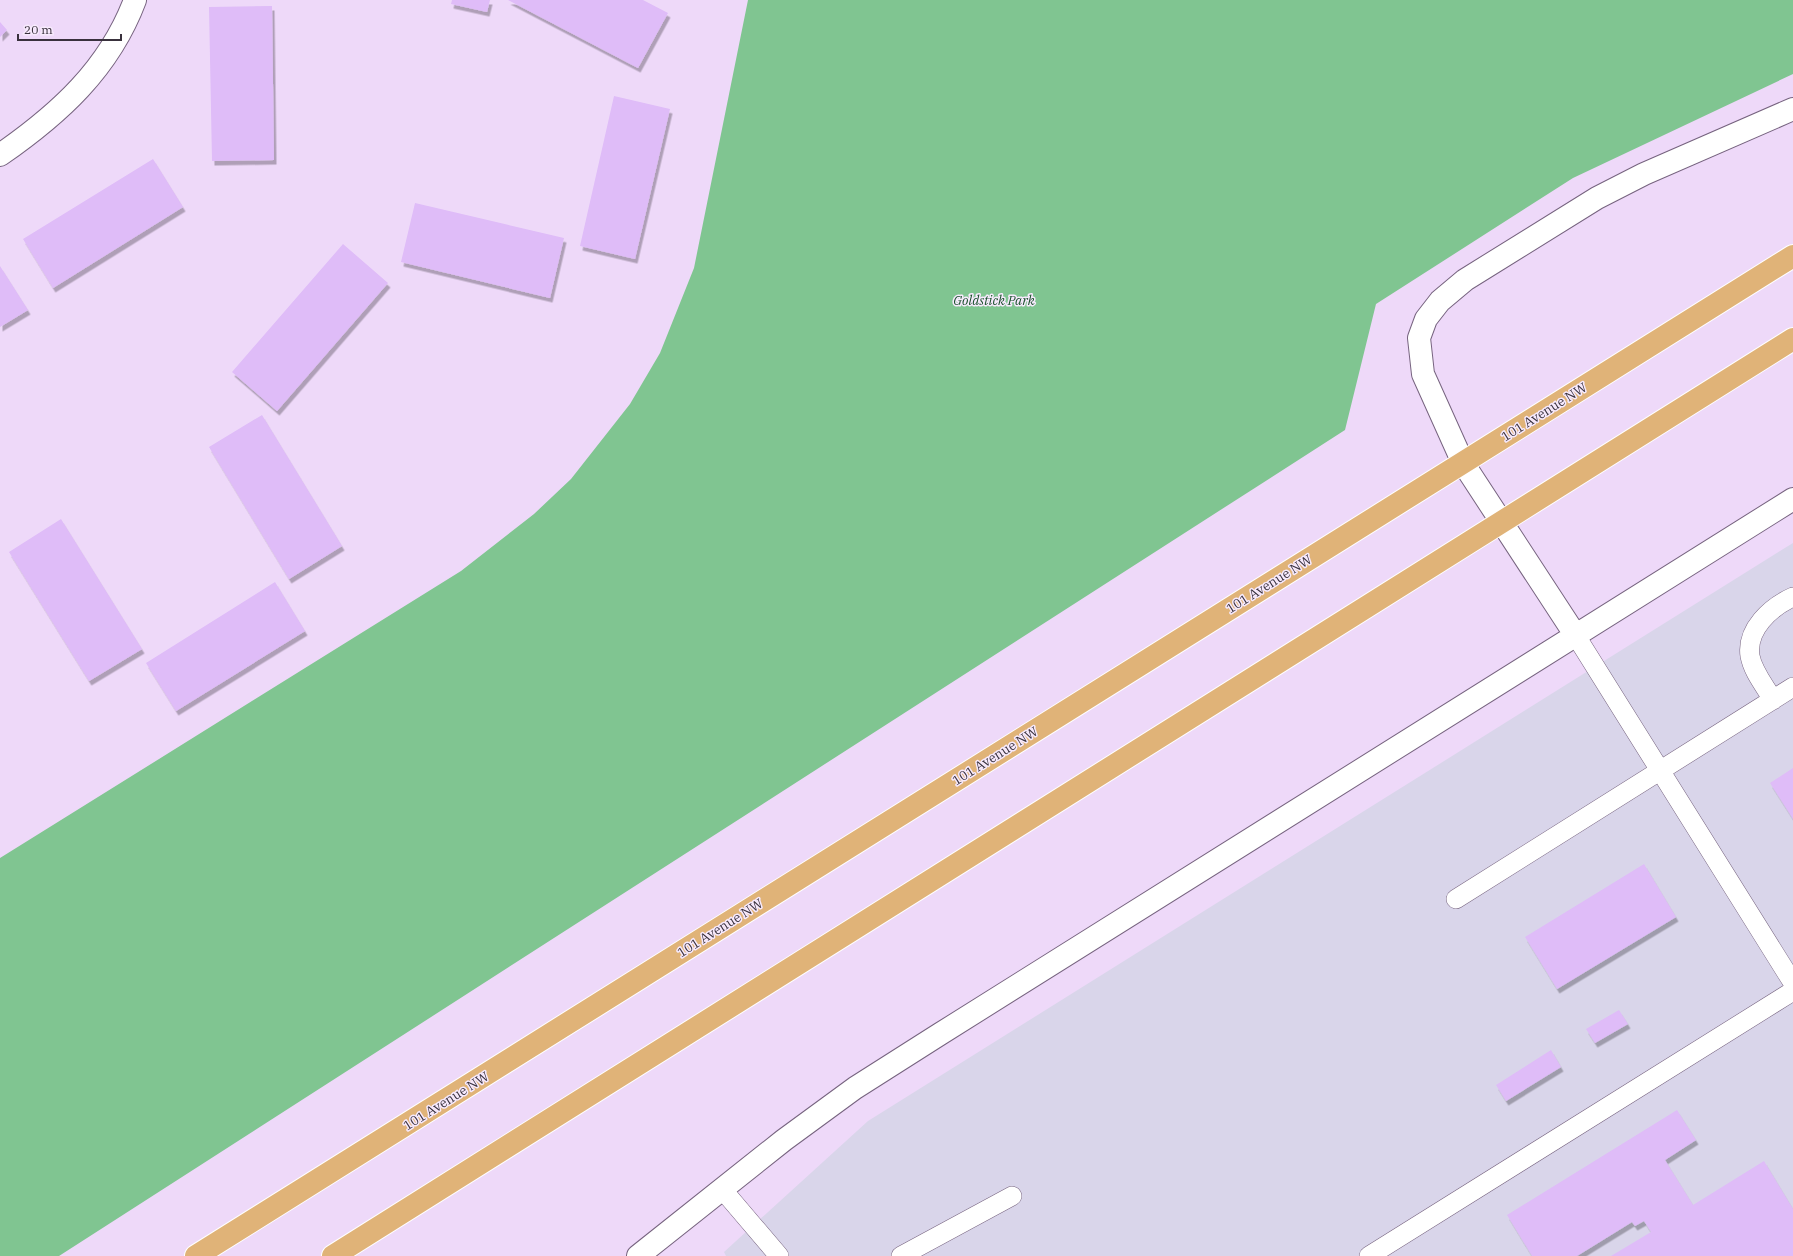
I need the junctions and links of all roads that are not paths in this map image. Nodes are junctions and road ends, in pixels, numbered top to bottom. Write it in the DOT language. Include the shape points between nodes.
graph roads {
  1 [pos="135,0"];
  2 [pos="1793,109"];
  3 [pos="0,155"];
  4 [pos="1793,256"];
  5 [pos="1793,339"];
  6 [pos="1463,463"];
  7 [pos="1793,499"];
  8 [pos="1503,522"];
  9 [pos="1793,597"];
  10 [pos="1576,636"];
  11 [pos="1793,687"];
  12 [pos="1773,700"];
  13 [pos="1660,770"];
  14 [pos="1456,899"];
  15 [pos="1793,984"];
  16 [pos="1793,991"];
  17 [pos="722,1189"];
  18 [pos="1012,1196"];
  19 [pos="196,1256"];
  20 [pos="332,1256"];
  21 [pos="638,1256"];
  22 [pos="779,1256"];
  23 [pos="901,1256"];
  24 [pos="1369,1256"];
  1 -- 3 [label="street" via="109,52 85,83 56,113"];
  2 -- 6 [label="street" via="1644,174 1597,198 1465,280 1440,301 1426,319 1420,338 1423,374"];
  4 -- 6 [label="main road, 101 Avenue NW"];
  5 -- 8 [label="main road"];
  6 -- 8 [label="street"];
  6 -- 19 [label="main road, 101 Avenue NW"];
  7 -- 10 [label="street"];
  8 -- 10 [label="street"];
  8 -- 20 [label="main road"];
  9 -- 12 [label="lane" via="1763,617 1753,636 1750,655 1756,672"];
  10 -- 13 [label="lane"];
  10 -- 17 [label="street" via="855,1088"];
  11 -- 12 [label="lane"];
  12 -- 13 [label="lane"];
  13 -- 14 [label="lane"];
  13 -- 15 [label="lane"];
  16 -- 24 [label="lane"];
  17 -- 21 [label="street"];
  17 -- 22 [label="lane"];
  18 -- 23 [label="lane"];
}
